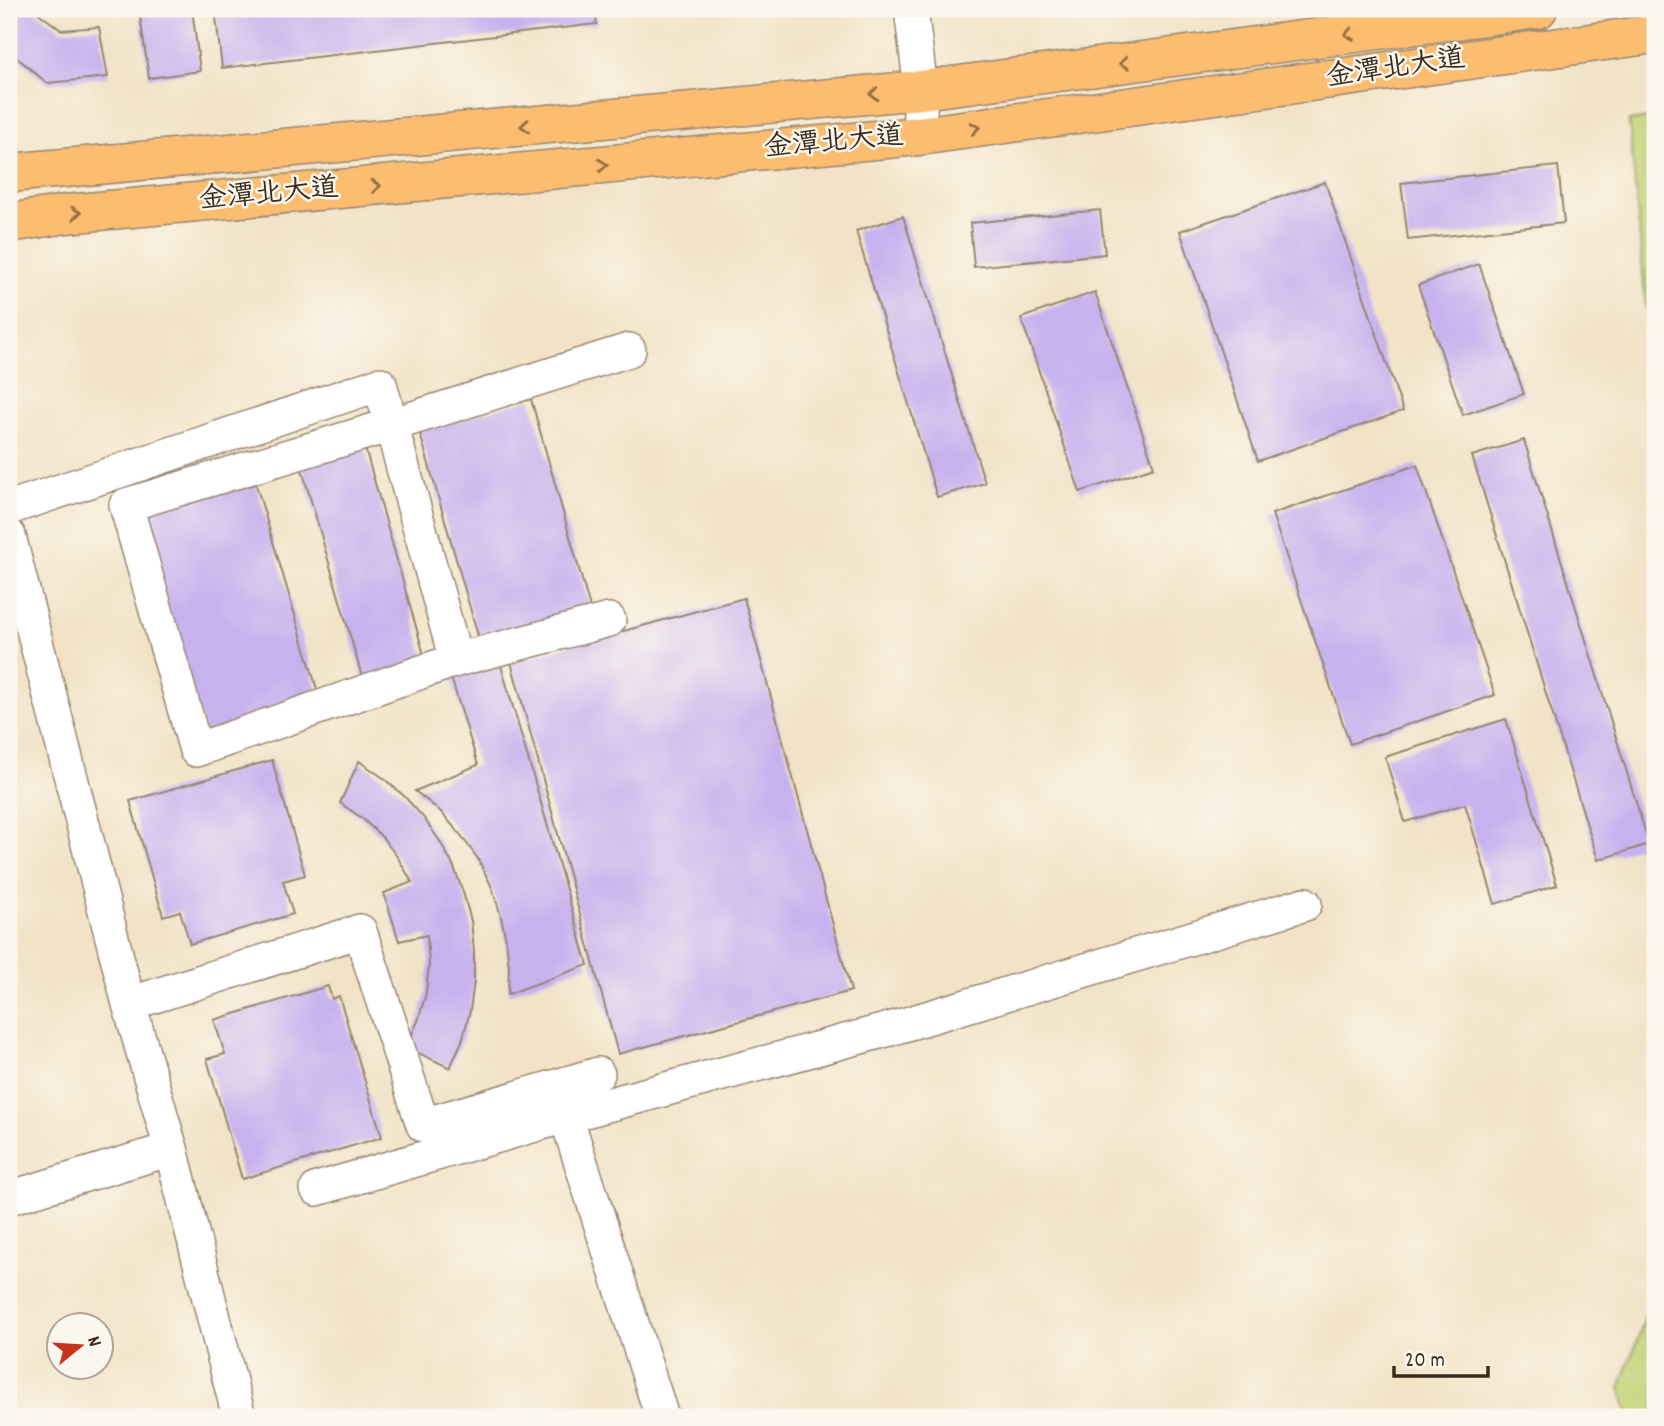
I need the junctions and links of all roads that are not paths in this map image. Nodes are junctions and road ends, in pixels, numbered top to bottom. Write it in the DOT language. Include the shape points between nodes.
graph roads {
  1 [pos="911,9"];
  2 [pos="1538,9"];
  3 [pos="1655,34"];
  4 [pos="921,90"];
  5 [pos="919,136"];
  6 [pos="9,173"];
  7 [pos="9,223"];
  8 [pos="629,350"];
  9 [pos="391,425"];
  10 [pos="9,509"];
  11 [pos="9,536"];
  12 [pos="609,620"];
  13 [pos="456,660"];
  14 [pos="1305,904"];
  15 [pos="129,1004"];
  16 [pos="598,1074"];
  17 [pos="566,1116"];
  18 [pos="171,1149"];
  19 [pos="317,1189"];
  20 [pos="9,1198"];
  21 [pos="239,1417"];
  22 [pos="663,1417"];
  1 -- 4 [label="street"];
  2 -- 4 [label="main road, 金潭北大道, one-way"];
  5 -- 3 [label="main road, 金潭北大道, one-way"];
  4 -- 5 [label="street"];
  4 -- 6 [label="main road, 金潭北大道, one-way"];
  7 -- 5 [label="main road, 金潭北大道, one-way" via="66,214"];
  8 -- 9 [label="street"];
  9 -- 10 [label="street" via="380,384"];
  9 -- 13 [label="street"];
  9 -- 13 [label="street" via="126,505 196,750"];
  11 -- 15 [label="street"];
  12 -- 13 [label="street"];
  14 -- 17 [label="street" via="890,1029"];
  15 -- 16 [label="street" via="360,931 423,1125"];
  15 -- 18 [label="street"];
  17 -- 19 [label="street"];
  17 -- 22 [label="street"];
  18 -- 20 [label="street"];
  18 -- 21 [label="street"];
}
